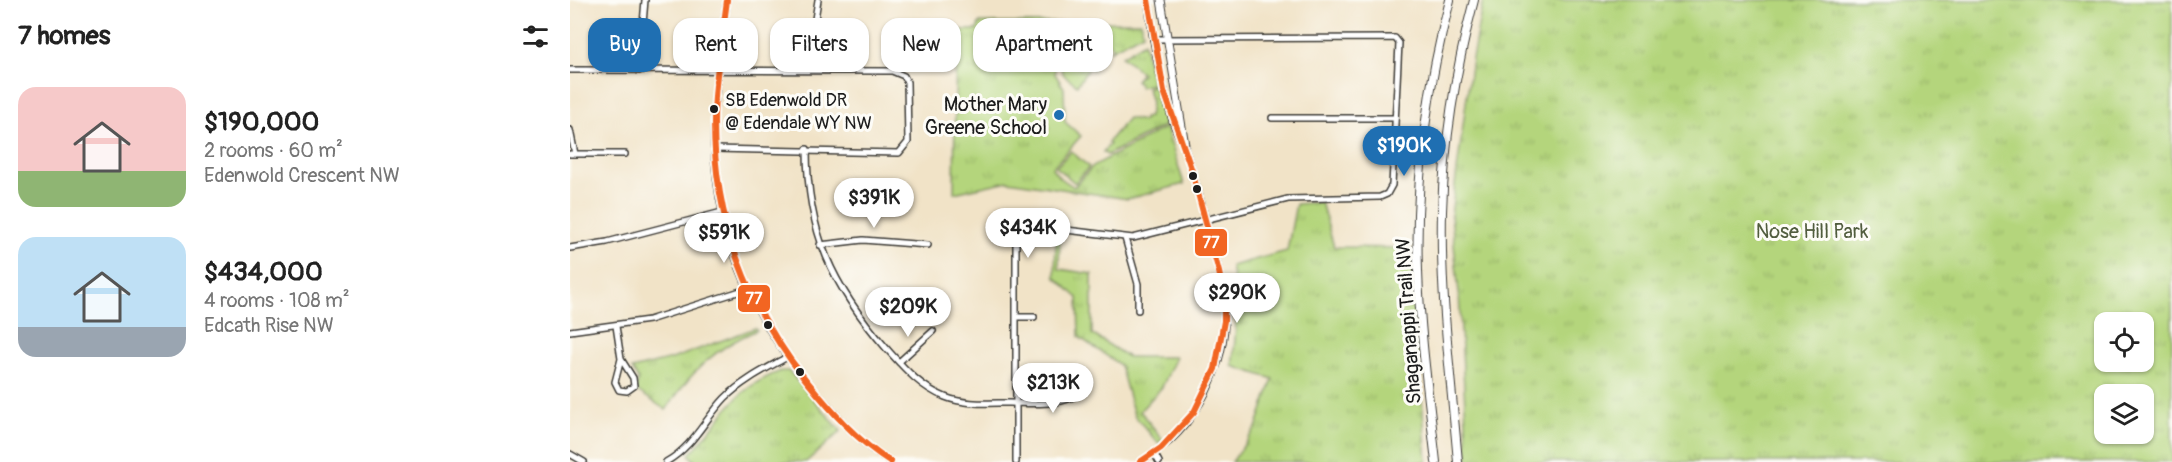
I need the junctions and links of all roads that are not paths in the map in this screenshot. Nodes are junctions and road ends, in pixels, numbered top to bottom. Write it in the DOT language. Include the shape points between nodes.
graph roads {
  1 [pos="645,0"];
  2 [pos="728,0"];
  3 [pos="818,0"];
  4 [pos="1148,0"];
  5 [pos="1161,0"];
  6 [pos="1450,0"];
  7 [pos="1474,0"];
  8 [pos="643,18"];
  9 [pos="725,18"];
  10 [pos="815,18"];
  11 [pos="1166,37"];
  12 [pos="1153,39"];
  13 [pos="570,70"];
  14 [pos="588,70"];
  15 [pos="869,71"];
  16 [pos="718,72"];
  17 [pos="1272,118"];
  18 [pos="1395,118"];
  19 [pos="570,130"];
  20 [pos="714,149"];
  21 [pos="807,149"];
  22 [pos="1185,150"];
  23 [pos="573,154"];
  24 [pos="626,154"];
  25 [pos="722,212"];
  26 [pos="1206,219"];
  27 [pos="1125,238"];
  28 [pos="820,245"];
  29 [pos="928,245"];
  30 [pos="570,248"];
  31 [pos="747,289"];
  32 [pos="1138,310"];
  33 [pos="1017,317"];
  34 [pos="1034,317"];
  35 [pos="616,327"];
  36 [pos="570,331"];
  37 [pos="933,331"];
  38 [pos="787,357"];
  39 [pos="621,359"];
  40 [pos="899,362"];
  41 [pos="1080,393"];
  42 [pos="1017,403"];
  43 [pos="1154,453"];
  44 [pos="570,454"];
  45 [pos="584,462"];
  46 [pos="666,462"];
  47 [pos="891,462"];
  48 [pos="1016,462"];
  49 [pos="1140,462"];
  50 [pos="1159,462"];
  51 [pos="1437,462"];
  52 [pos="1458,462"];
  1 -- 8 [label="street"];
  2 -- 9 [label="street"];
  3 -- 10 [label="street"];
  4 -- 12 [label="street"];
  5 -- 11 [label="street"];
  6 -- 51 [label="main road, Shaganappi Trail NW" via="1424,132 1418,212 1418,271"];
  7 -- 52 [label="main road, Shaganappi Trail NW" via="1450,123 1442,211 1442,268"];
  11 -- 12 [label="street"];
  11 -- 18 [label="street" via="1395,38 1399,43"];
  11 -- 22 [label="street" via="1183,120"];
  12 -- 22 [label="street" via="1167,100"];
  13 -- 14 [label="street"];
  15 -- 21 [label="street" via="892,71 904,76 908,85 908,142 899,153"];
  16 -- 20 [label="street"];
  17 -- 18 [label="street"];
  18 -- 26 [label="street" via="1392,185 1384,196 1288,199"];
  19 -- 23 [label="street"];
  20 -- 21 [label="street"];
  20 -- 25 [label="street"];
  21 -- 28 [label="street" via="811,207"];
  22 -- 26 [label="street"];
  23 -- 24 [label="street"];
  25 -- 30 [label="street"];
  25 -- 31 [label="street"];
  26 -- 27 [label="street"];
  26 -- 43 [label="street" via="1222,287 1221,351 1198,407"];
  27 -- 32 [label="street" via="1138,284"];
  27 -- 33 [label="street" via="1033,226 1022,229 1016,240"];
  28 -- 29 [label="street" via="863,240"];
  28 -- 40 [label="street" via="848,301"];
  31 -- 35 [label="street"];
  31 -- 38 [label="street"];
  33 -- 34 [label="street"];
  33 -- 42 [label="street"];
  35 -- 36 [label="street"];
  35 -- 39 [label="street"];
  37 -- 40 [label="street"];
  38 -- 46 [label="street" via="734,390 693,441"];
  38 -- 47 [label="street" via="842,422"];
  39 -- 39 [label="street" via="616,385 627,391 634,386 634,380"];
  40 -- 42 [label="street" via="919,383 947,398 969,403"];
  41 -- 42 [label="street" via="1056,402"];
  42 -- 48 [label="street"];
  43 -- 49 [label="street"];
  43 -- 50 [label="street"];
  44 -- 45 [label="street"];
}
